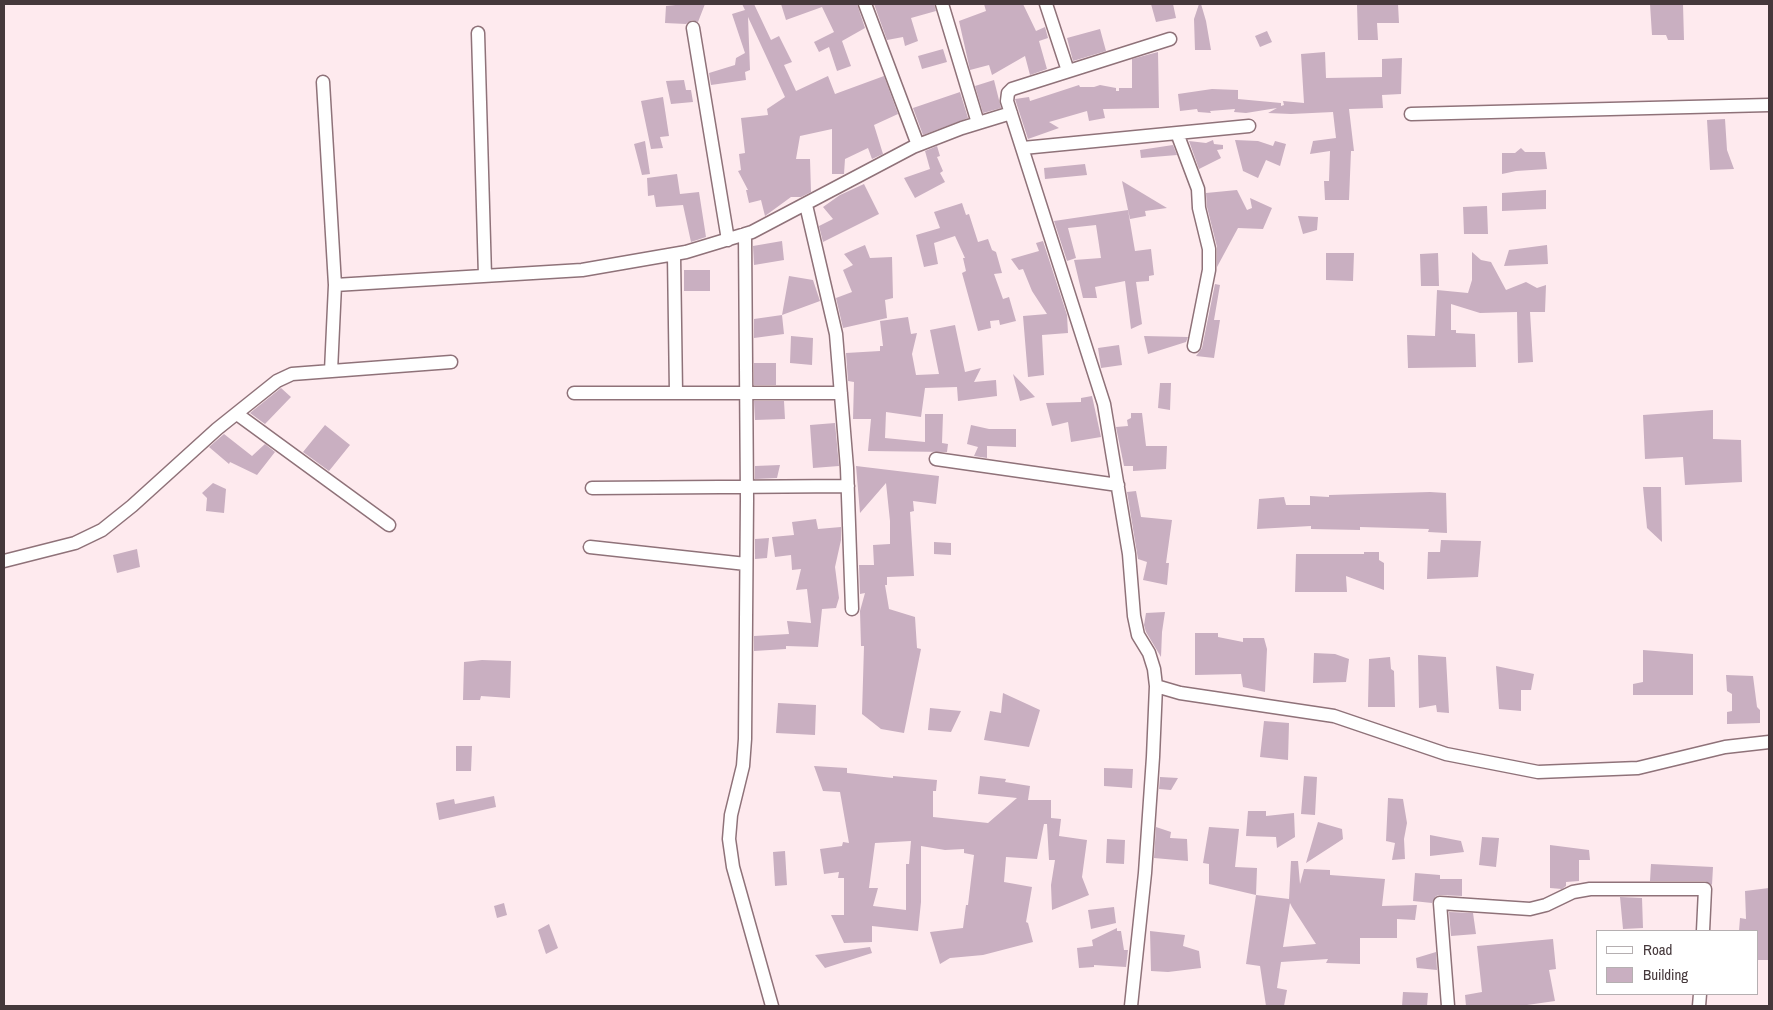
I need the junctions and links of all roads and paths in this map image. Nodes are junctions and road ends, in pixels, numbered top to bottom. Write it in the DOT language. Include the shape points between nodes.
graph roads {
  1 [pos="865,4"];
  2 [pos="942,4"];
  3 [pos="1046,4"];
  4 [pos="693,28"];
  5 [pos="478,33"];
  6 [pos="1170,39"];
  7 [pos="1068,71"];
  8 [pos="323,82"];
  9 [pos="1769,105"];
  10 [pos="1011,113"];
  11 [pos="1411,114"];
  12 [pos="978,123"];
  13 [pos="1249,126"];
  14 [pos="1177,134"];
  15 [pos="918,146"];
  16 [pos="1023,148"];
  17 [pos="806,205"];
  18 [pos="745,234"];
  19 [pos="728,240"];
  20 [pos="674,255"];
  21 [pos="485,276"];
  22 [pos="335,285"];
  23 [pos="1194,346"];
  24 [pos="451,362"];
  25 [pos="331,371"];
  26 [pos="574,393"];
  27 [pos="676,393"];
  28 [pos="746,393"];
  29 [pos="841,393"];
  30 [pos="237,414"];
  31 [pos="936,459"];
  32 [pos="1118,485"];
  33 [pos="747,486"];
  34 [pos="848,486"];
  35 [pos="592,488"];
  36 [pos="389,525"];
  37 [pos="590,547"];
  38 [pos="4,561"];
  39 [pos="746,564"];
  40 [pos="852,609"];
  41 [pos="1156,686"];
  42 [pos="1769,742"];
  43 [pos="1703,930"];
  44 [pos="772,1006"];
  45 [pos="1131,1006"];
  46 [pos="1448,1006"];
  1 -- 15 [label="street"];
  2 -- 12 [label="street"];
  3 -- 7 [label="street"];
  4 -- 19 [label="street"];
  5 -- 21 [label="street"];
  6 -- 7 [label="street"];
  7 -- 10 [label="street" via="1012,88 1007,101"];
  8 -- 22 [label="street"];
  9 -- 11 [label="street"];
  10 -- 12 [label="street"];
  10 -- 16 [label="street"];
  12 -- 15 [label="street"];
  13 -- 14 [label="street"];
  14 -- 16 [label="street"];
  14 -- 23 [label="street" via="1198,190 1199,208 1210,249"];
  15 -- 17 [label="street" via="867,170"];
  16 -- 32 [label="street" via="1096,371"];
  17 -- 18 [label="street"];
  17 -- 29 [label="street" via="836,334"];
  18 -- 19 [label="street"];
  18 -- 28 [label="street"];
  19 -- 20 [label="street"];
  20 -- 21 [label="street" via="582,270"];
  20 -- 27 [label="street"];
  21 -- 22 [label="street"];
  22 -- 25 [label="street"];
  24 -- 25 [label="street"];
  25 -- 30 [label="street" via="292,374 277,381"];
  26 -- 27 [label="street"];
  27 -- 28 [label="street"];
  28 -- 29 [label="street"];
  28 -- 33 [label="street"];
  29 -- 34 [label="street"];
  30 -- 36 [label="street"];
  30 -- 38 [label="street" via="102,530 75,543"];
  31 -- 32 [label="street"];
  32 -- 41 [label="street" via="1129,554 1134,616 1138,635 1149,653"];
  33 -- 34 [label="street"];
  33 -- 35 [label="street"];
  33 -- 39 [label="street"];
  34 -- 40 [label="street"];
  37 -- 39 [label="street"];
  39 -- 44 [label="street" via="743,766 729,839 733,867"];
  41 -- 42 [label="street" via="1180,693 1334,716 1446,754 1538,772 1638,768 1725,748"];
  41 -- 45 [label="street" via="1145,874"];
  43 -- 46 [label="street" via="1705,889 1590,889 1573,892 1530,909 1440,904"];
}
